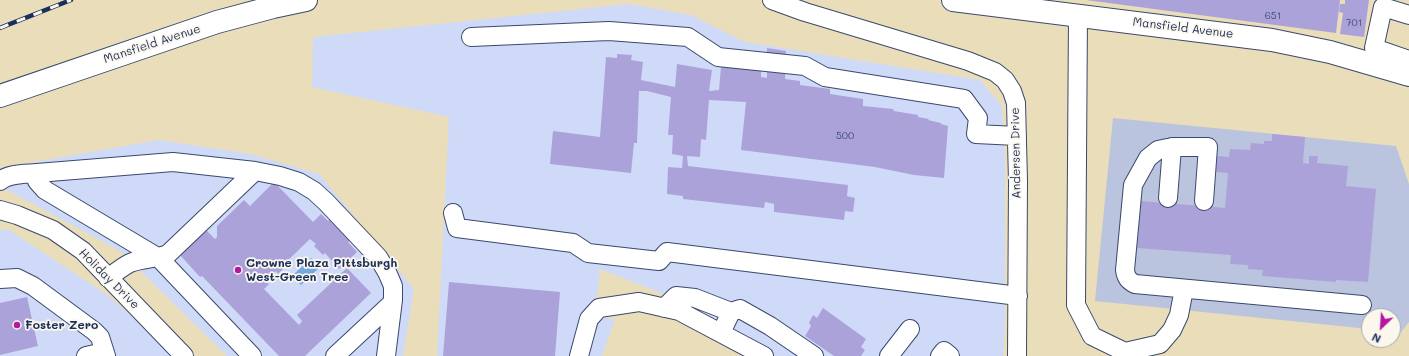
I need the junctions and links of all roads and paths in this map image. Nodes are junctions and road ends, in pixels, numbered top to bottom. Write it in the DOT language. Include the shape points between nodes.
graph roads {
  1 [pos="306,0"];
  2 [pos="772,0"];
  3 [pos="953,0"];
  4 [pos="1402,0"];
  5 [pos="272,4"];
  6 [pos="1409,5"];
  7 [pos="1078,15"];
  8 [pos="1409,15"];
  9 [pos="471,37"];
  10 [pos="1409,60"];
  11 [pos="1409,75"];
  12 [pos="0,96"];
  13 [pos="1017,136"];
  14 [pos="1172,147"];
  15 [pos="255,171"];
  16 [pos="37,173"];
  17 [pos="0,181"];
  18 [pos="1168,198"];
  19 [pos="1204,201"];
  20 [pos="0,210"];
  21 [pos="453,213"];
  22 [pos="159,258"];
  23 [pos="108,278"];
  24 [pos="0,279"];
  25 [pos="1184,289"];
  26 [pos="1018,296"];
  27 [pos="392,303"];
  28 [pos="1362,305"];
  29 [pos="664,308"];
  30 [pos="731,312"];
  31 [pos="910,329"];
  32 [pos="721,333"];
  33 [pos="105,354"];
  34 [pos="86,356"];
  35 [pos="184,356"];
  36 [pos="252,356"];
  37 [pos="335,356"];
  38 [pos="386,356"];
  39 [pos="579,356"];
  40 [pos="764,356"];
  41 [pos="814,356"];
  42 [pos="889,356"];
  43 [pos="940,356"];
  44 [pos="950,356"];
  45 [pos="1017,356"];
  1 -- 5 [label="main road, Mansfield Avenue"];
  2 -- 13 [label="street, Andersen Drive" via="968,61 995,72 1005,80 1012,91 1016,103"];
  3 -- 7 [label="main road, Mansfield Avenue"];
  4 -- 6 [label="street"];
  5 -- 12 [label="main road, Mansfield Avenue"];
  7 -- 11 [label="main road, Mansfield Avenue" via="1285,42 1357,59"];
  7 -- 25 [label="street" via="1076,305 1092,336 1125,352 1160,344 1172,330 1179,315"];
  8 -- 10 [label="street" via="1383,6 1374,48"];
  9 -- 13 [label="street" via="609,31 688,37 718,57 805,66 825,77 964,100 978,118 976,134"];
  13 -- 26 [label="street, Andersen Drive"];
  14 -- 18 [label="street"];
  14 -- 19 [label="street" via="1208,147"];
  14 -- 25 [label="street" via="1158,150 1148,158 1134,185 1124,270 1129,281 1135,284"];
  15 -- 16 [label="street" via="173,162"];
  15 -- 22 [label="street" via="168,254"];
  15 -- 27 [label="street" via="299,182 326,202 378,257 388,272 393,286"];
  16 -- 17 [label="street" via="15,175"];
  16 -- 22 [label="street" via="37,181 45,190"];
  20 -- 23 [label="street, Holiday Drive" via="53,230 83,251"];
  21 -- 26 [label="street" via="457,228 573,243 588,253 659,261 667,252"];
  22 -- 23 [label="street" via="131,263"];
  22 -- 36 [label="street"];
  23 -- 35 [label="street, Holiday Drive"];
  24 -- 33 [label="street" via="17,278 33,286 94,331 100,337"];
  25 -- 28 [label="street"];
  26 -- 45 [label="street, Andersen Drive"];
  27 -- 37 [label="street"];
  27 -- 38 [label="street"];
  29 -- 30 [label="street" via="676,296 695,298"];
  29 -- 32 [label="street" via="679,311"];
  29 -- 39 [label="street" via="639,302 600,308 590,320"];
  30 -- 32 [label="street"];
  30 -- 41 [label="street" via="740,309"];
  31 -- 42 [label="street"];
  32 -- 40 [label="street"];
  33 -- 34 [label="street"];
  43 -- 44 [label="street" via="944,351"];
}
